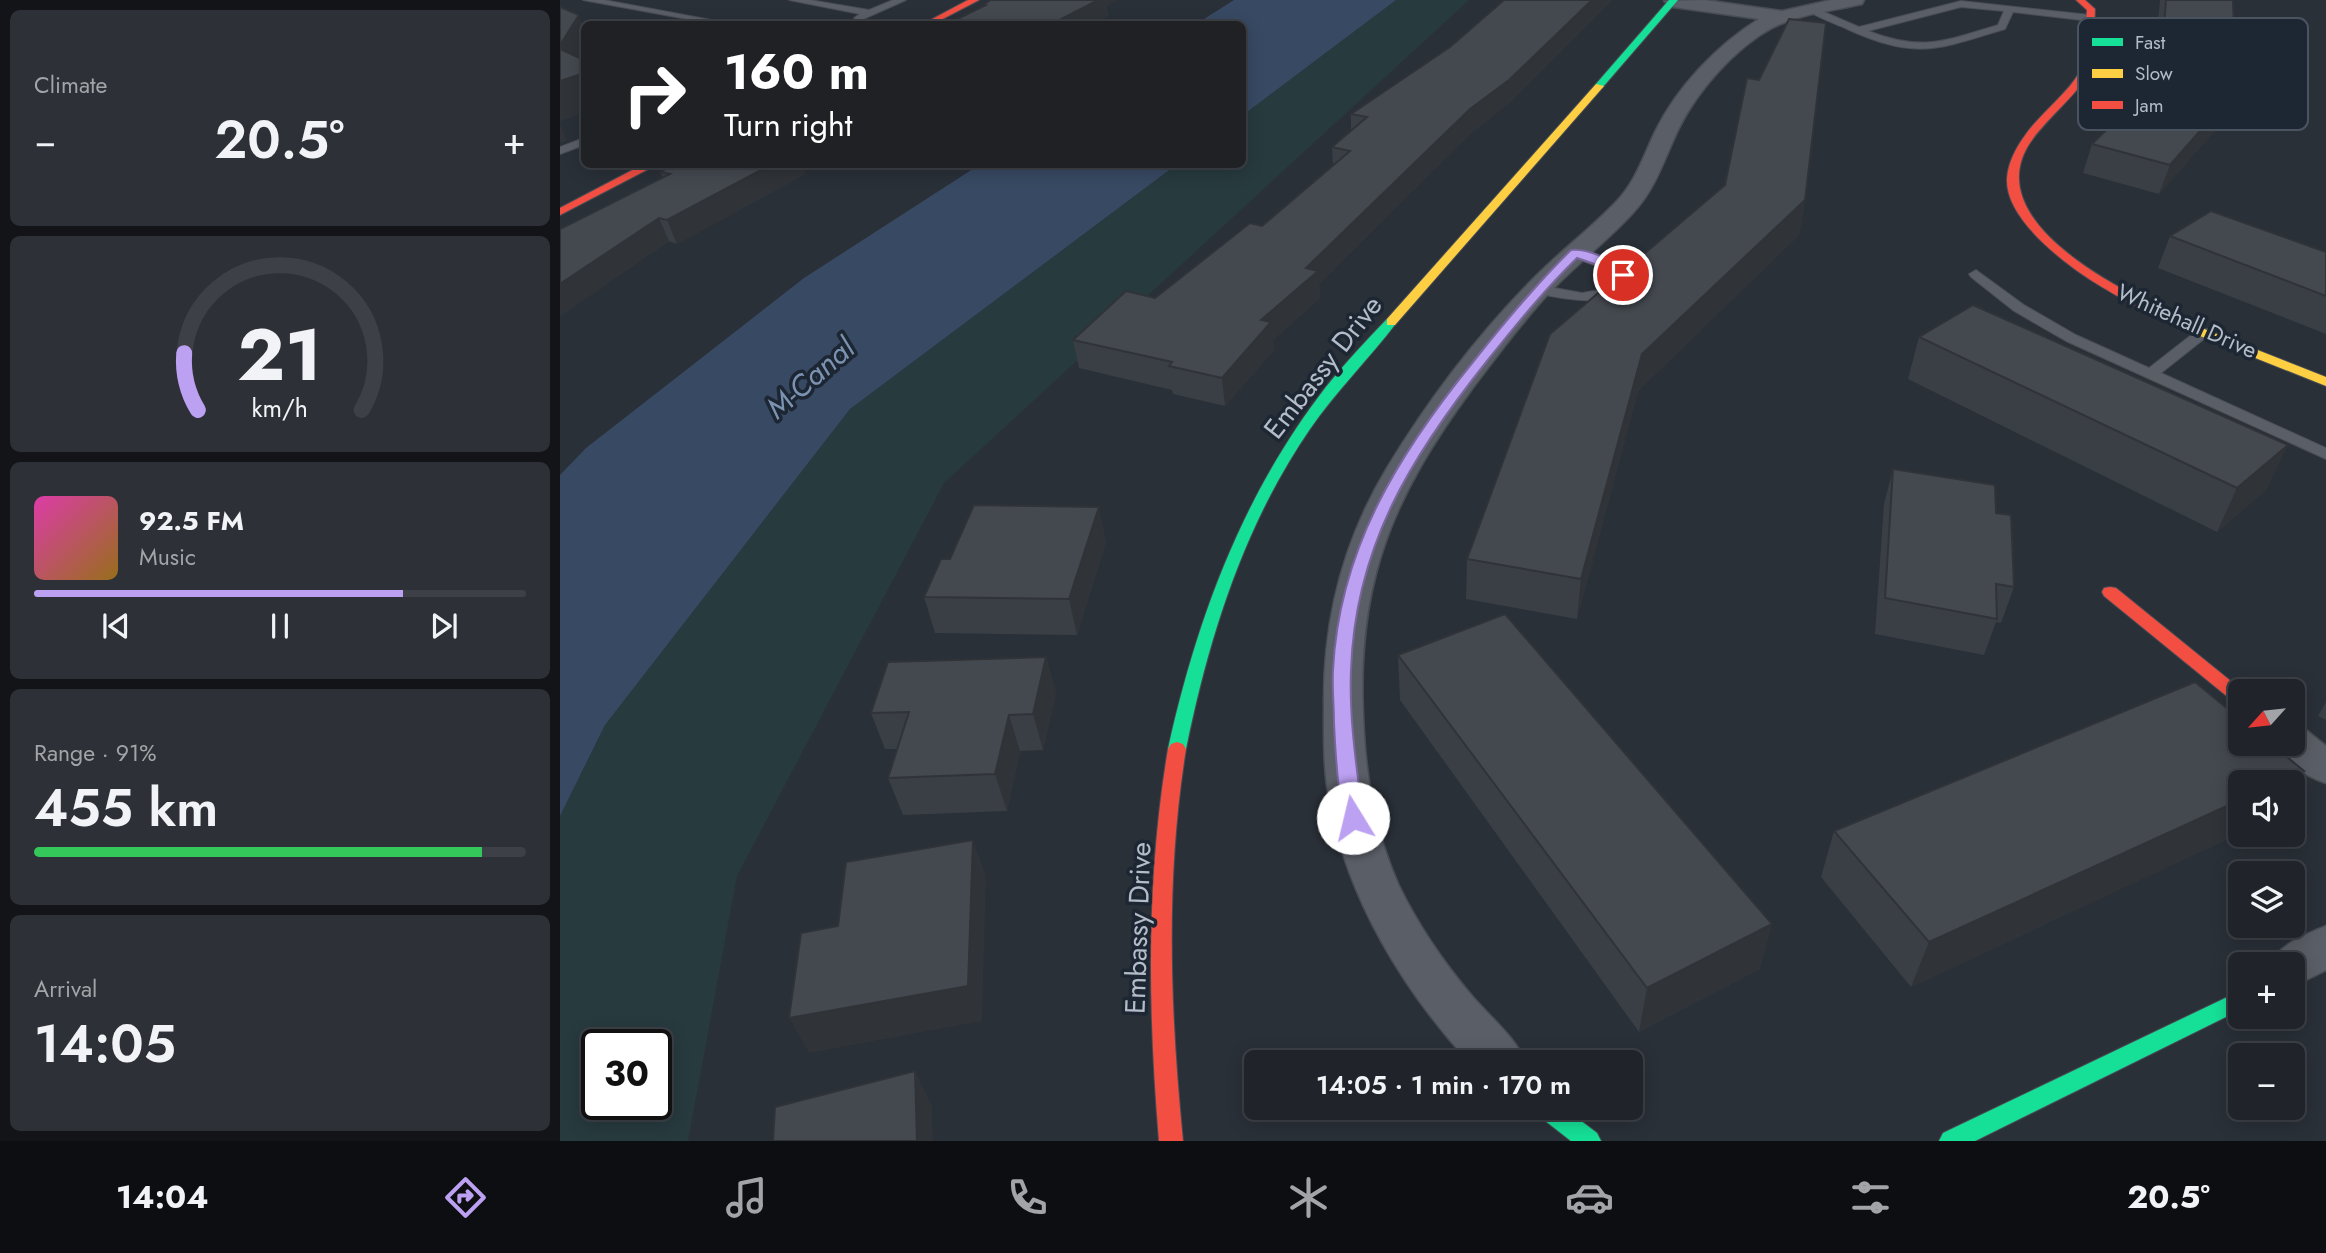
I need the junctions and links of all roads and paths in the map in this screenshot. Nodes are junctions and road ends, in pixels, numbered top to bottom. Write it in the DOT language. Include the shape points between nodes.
graph roads {
  1 [pos="587,0"];
  2 [pos="794,0"];
  3 [pos="901,0"];
  4 [pos="975,0"];
  5 [pos="1855,0"];
  6 [pos="2080,0"];
  7 [pos="1674,1"];
  8 [pos="2010,9"];
  9 [pos="869,13"];
  10 [pos="1797,14"];
  11 [pos="2090,18"];
  12 [pos="710,21"];
  13 [pos="852,21"];
  14 [pos="933,21"];
  15 [pos="1860,30"];
  16 [pos="2078,80"];
  17 [pos="581,142"];
  18 [pos="560,151"];
  19 [pos="645,168"];
  20 [pos="560,212"];
  21 [pos="1575,253"];
  22 [pos="1976,274"];
  23 [pos="1538,289"];
  24 [pos="2204,332"];
  25 [pos="2151,374"];
  26 [pos="2326,383"];
  27 [pos="2326,454"];
  28 [pos="2110,592"];
  29 [pos="2228,688"];
  30 [pos="2305,751"];
  31 [pos="2326,768"];
  32 [pos="2326,946"];
  33 [pos="2305,959"];
  34 [pos="2228,1006"];
  35 [pos="1489,1050"];
  36 [pos="1562,1120"];
  37 [pos="1171,1141"];
  38 [pos="1589,1141"];
  39 [pos="1951,1141"];
  1 -- 12 [label="lane"];
  2 -- 9 [label="lane"];
  3 -- 9 [label="lane"];
  4 -- 14 [label="street"];
  5 -- 10 [label="street"];
  6 -- 11 [label="street" via="2091,9"];
  7 -- 10 [label="street"];
  7 -- 37 [label="street, Embassy Drive" via="1332,389 1290,447 1252,513 1219,590 1192,678 1171,781 1160,900 1161,1039"];
  8 -- 11 [label="lane"];
  8 -- 15 [label="lane" via="1961,4"];
  8 -- 15 [label="lane" via="2001,27 1937,46 1894,43"];
  9 -- 13 [label="lane"];
  10 -- 15 [label="lane"];
  10 -- 21 [label="street" via="1766,21 1723,56 1672,122 1637,195"];
  16 -- 24 [label="street, Whitehall Drive" via="2017,153 2011,171 2022,215 2054,250 2086,273 2125,297"];
  17 -- 18 [label="lane"];
  19 -- 20 [label="street"];
  21 -- 23 [label="street"];
  21 -- 23 [label="lane" via="1623,275 1622,288 1582,297"];
  22 -- 25 [label="lane" via="2019,308 2071,338"];
  23 -- 35 [label="street" via="1445,405 1398,476 1361,560 1342,670 1344,759 1353,818 1378,888 1417,959"];
  24 -- 25 [label="lane"];
  24 -- 26 [label="street, Whitehall Drive"];
  25 -- 27 [label="lane"];
  28 -- 29 [label="street"];
  30 -- 31 [label="street"];
  32 -- 33 [label="street"];
  34 -- 39 [label="street"];
  36 -- 38 [label="street"];
}
